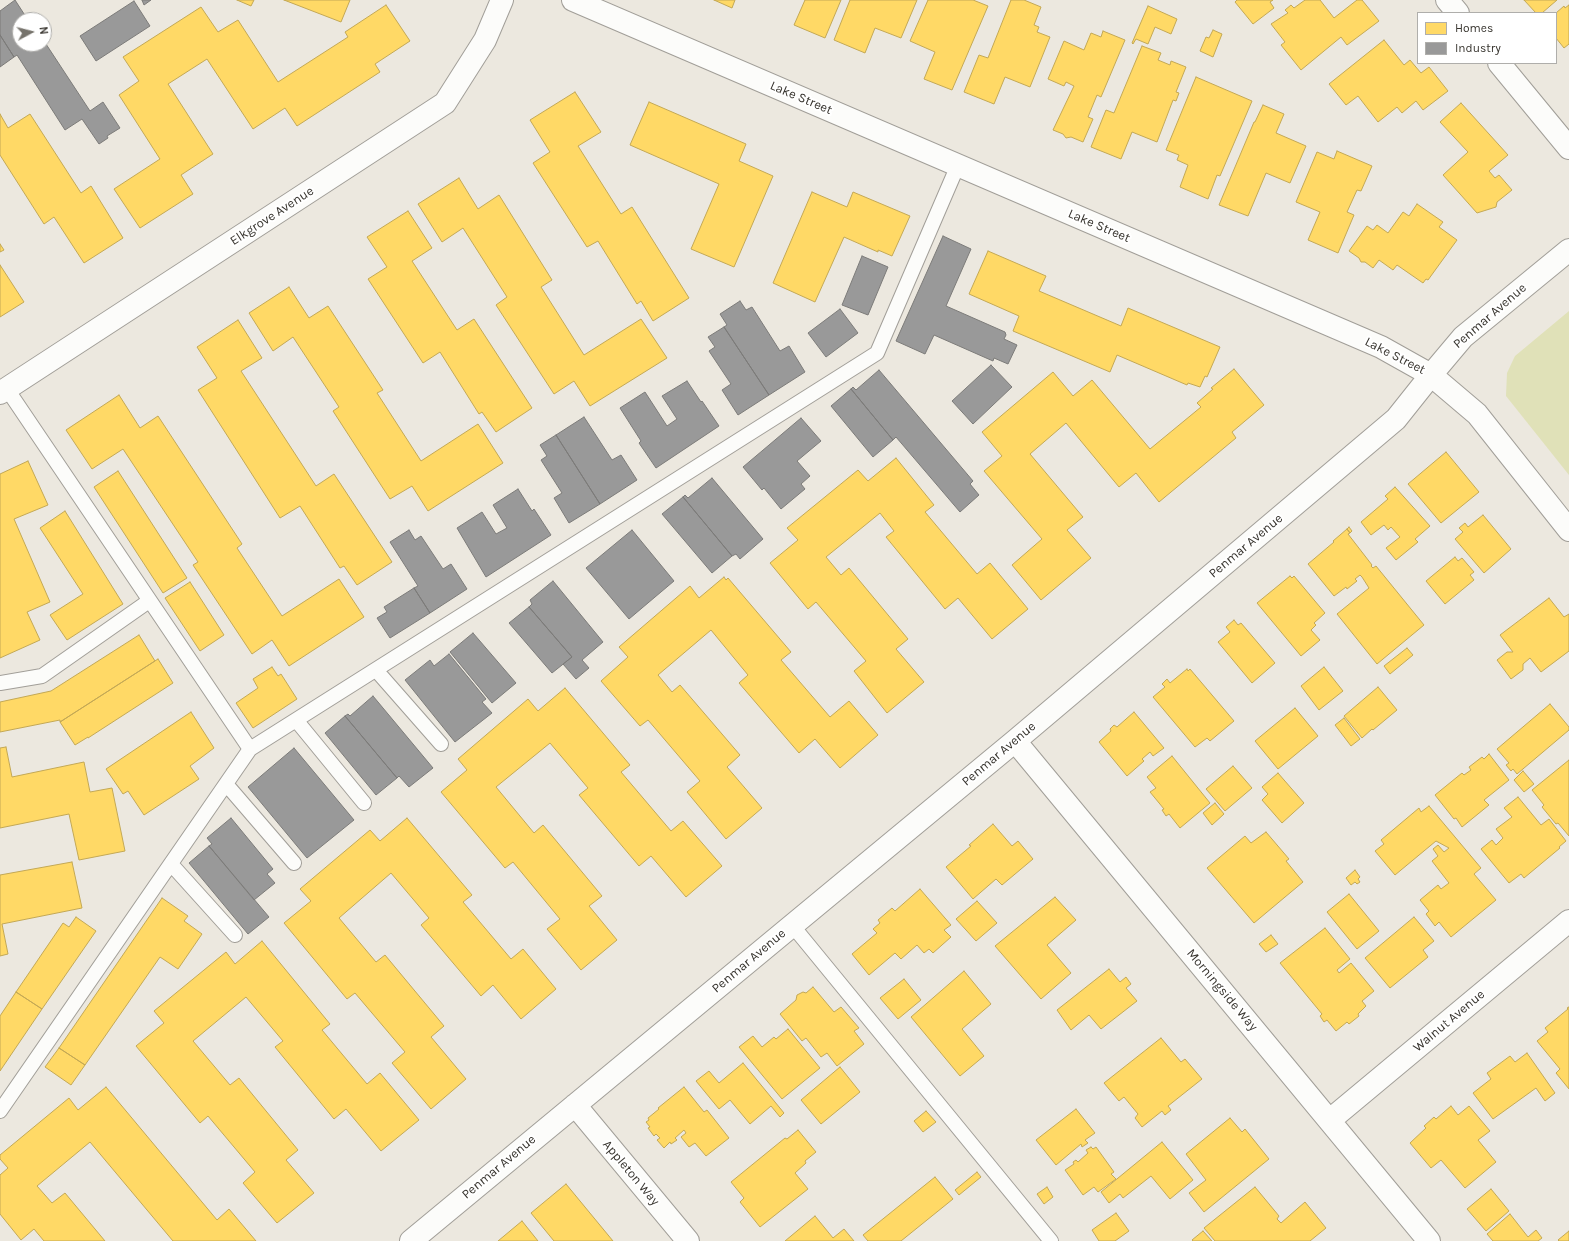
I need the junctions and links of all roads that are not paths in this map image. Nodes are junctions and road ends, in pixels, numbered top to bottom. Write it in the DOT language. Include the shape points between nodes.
graph roads {
  1 [pos="502,0"];
  2 [pos="573,0"];
  3 [pos="1447,0"];
  4 [pos="1457,12"];
  5 [pos="1500,64"];
  6 [pos="1569,148"];
  7 [pos="958,165"];
  8 [pos="1569,250"];
  9 [pos="1431,375"];
  10 [pos="4,391"];
  11 [pos="1569,530"];
  12 [pos="149,601"];
  13 [pos="376,670"];
  14 [pos="0,683"];
  15 [pos="296,720"];
  16 [pos="1015,741"];
  17 [pos="441,744"];
  18 [pos="250,749"];
  19 [pos="226,784"];
  20 [pos="364,803"];
  21 [pos="294,863"];
  22 [pos="171,864"];
  23 [pos="1569,921"];
  24 [pos="792,925"];
  25 [pos="235,935"];
  26 [pos="575,1105"];
  27 [pos="0,1111"];
  28 [pos="1330,1120"];
  29 [pos="411,1241"];
  30 [pos="688,1241"];
  31 [pos="1051,1241"];
  32 [pos="1429,1241"];
  1 -- 10 [label="street, Elkgrove Avenue" via="485,40 445,103"];
  2 -- 7 [label="street, Lake Street"];
  3 -- 4 [label="street"];
  5 -- 6 [label="street"];
  7 -- 9 [label="street, Lake Street" via="1381,347"];
  7 -- 13 [label="lane" via="877,353"];
  8 -- 9 [label="street, Penmar Avenue" via="1463,337"];
  9 -- 11 [label="street, Lake Street" via="1477,414"];
  9 -- 16 [label="street, Penmar Avenue" via="1396,419"];
  10 -- 12 [label="lane"];
  12 -- 14 [label="lane" via="42,676"];
  12 -- 18 [label="lane"];
  13 -- 15 [label="lane"];
  13 -- 17 [label="lane"];
  15 -- 18 [label="lane"];
  15 -- 20 [label="lane"];
  16 -- 24 [label="street, Penmar Avenue"];
  16 -- 28 [label="street, Morningside Way"];
  18 -- 19 [label="lane"];
  19 -- 21 [label="lane"];
  19 -- 22 [label="lane"];
  22 -- 25 [label="lane"];
  22 -- 27 [label="lane"];
  23 -- 28 [label="street, Walnut Avenue"];
  24 -- 26 [label="street, Penmar Avenue"];
  24 -- 31 [label="lane"];
  26 -- 29 [label="street, Penmar Avenue"];
  26 -- 30 [label="street, Appleton Way"];
  28 -- 32 [label="street, Morningside Way"];
}
